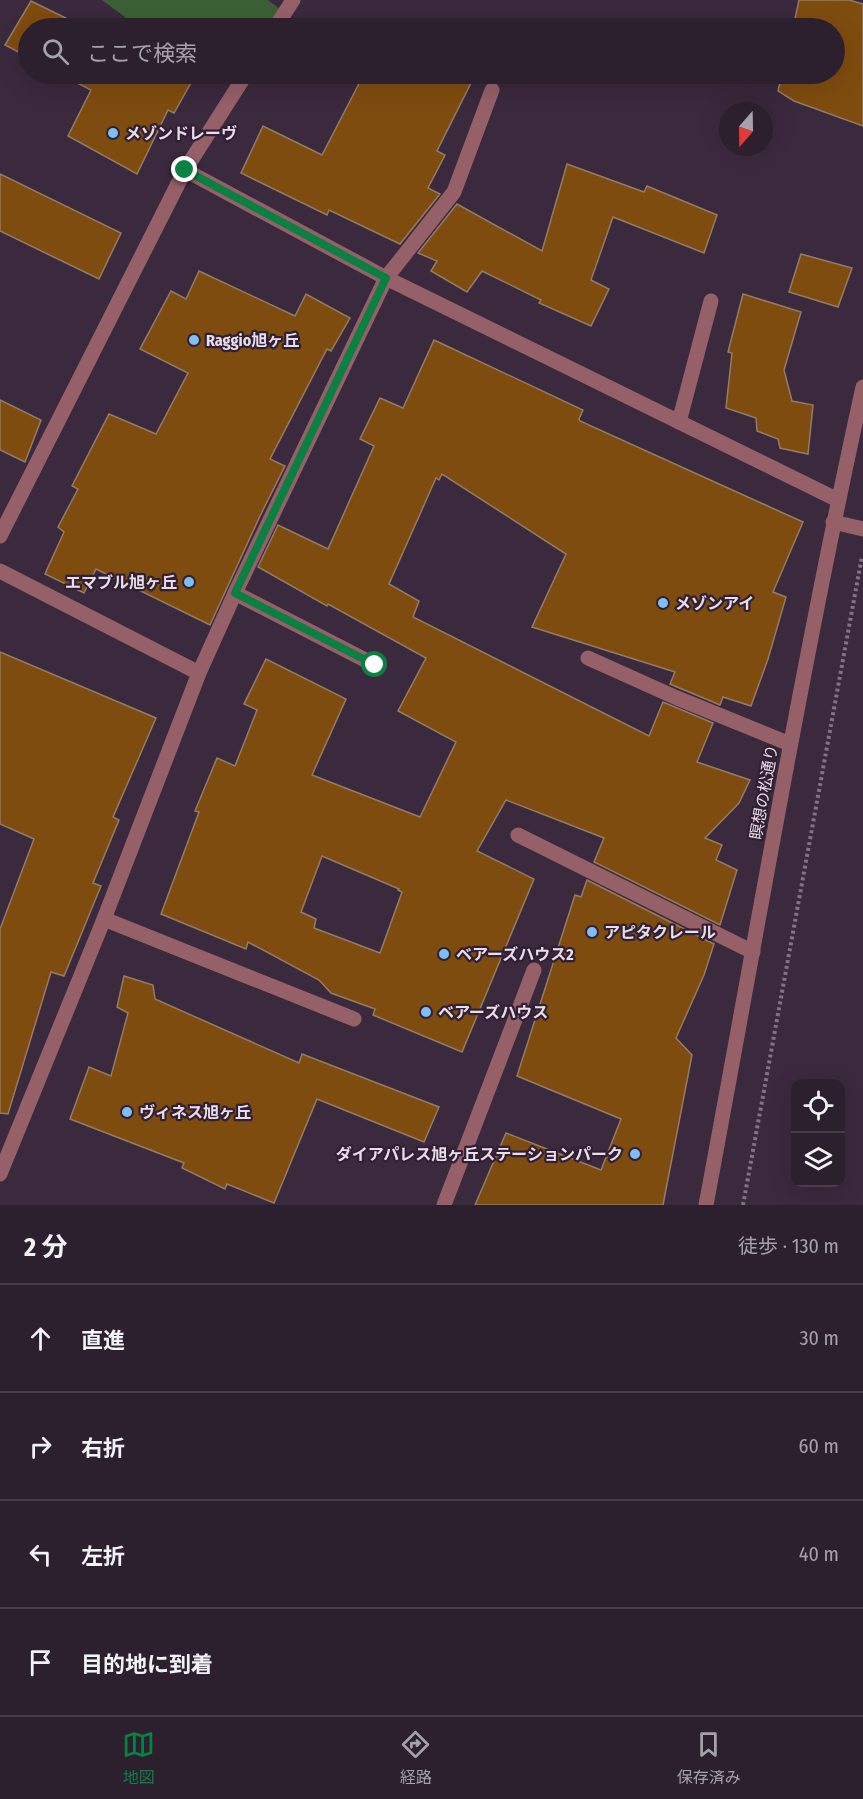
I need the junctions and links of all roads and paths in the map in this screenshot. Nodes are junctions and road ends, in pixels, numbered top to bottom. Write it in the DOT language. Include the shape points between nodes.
graph roads {
  1 [pos="293,0"];
  2 [pos="281,18"];
  3 [pos="240,84"];
  4 [pos="492,90"];
  5 [pos="185,170"];
  6 [pos="386,278"];
  7 [pos="711,301"];
  8 [pos="863,387"];
  9 [pos="679,422"];
  10 [pos="838,500"];
  11 [pos="833,522"];
  12 [pos="863,529"];
  13 [pos="0,536"];
  14 [pos="863,549"];
  15 [pos="0,571"];
  16 [pos="235,593"];
  17 [pos="588,658"];
  18 [pos="375,665"];
  19 [pos="199,673"];
  20 [pos="790,744"];
  21 [pos="518,835"];
  22 [pos="104,918"];
  23 [pos="753,952"];
  24 [pos="534,970"];
  25 [pos="354,1019"];
  26 [pos="0,1174"];
  27 [pos="444,1205"];
  28 [pos="706,1205"];
  29 [pos="743,1205"];
  1 -- 2 [label="street"];
  3 -- 5 [label="street"];
  4 -- 6 [label="street" via="454,192"];
  5 -- 6 [label="street"];
  5 -- 13 [label="street"];
  6 -- 9 [label="street"];
  6 -- 16 [label="street"];
  7 -- 9 [label="street"];
  8 -- 10 [label="street, 瞑想の松通り"];
  9 -- 10 [label="street"];
  10 -- 11 [label="street, 瞑想の松通り"];
  11 -- 12 [label="street"];
  11 -- 20 [label="street, 瞑想の松通り"];
  14 -- 29 [label="path"];
  15 -- 19 [label="street"];
  16 -- 18 [label="street"];
  16 -- 19 [label="street"];
  17 -- 20 [label="street"];
  19 -- 22 [label="street"];
  20 -- 23 [label="street, 瞑想の松通り"];
  21 -- 23 [label="street"];
  22 -- 25 [label="street"];
  22 -- 26 [label="street"];
  23 -- 28 [label="street, 瞑想の松通り"];
  24 -- 27 [label="street"];
}
